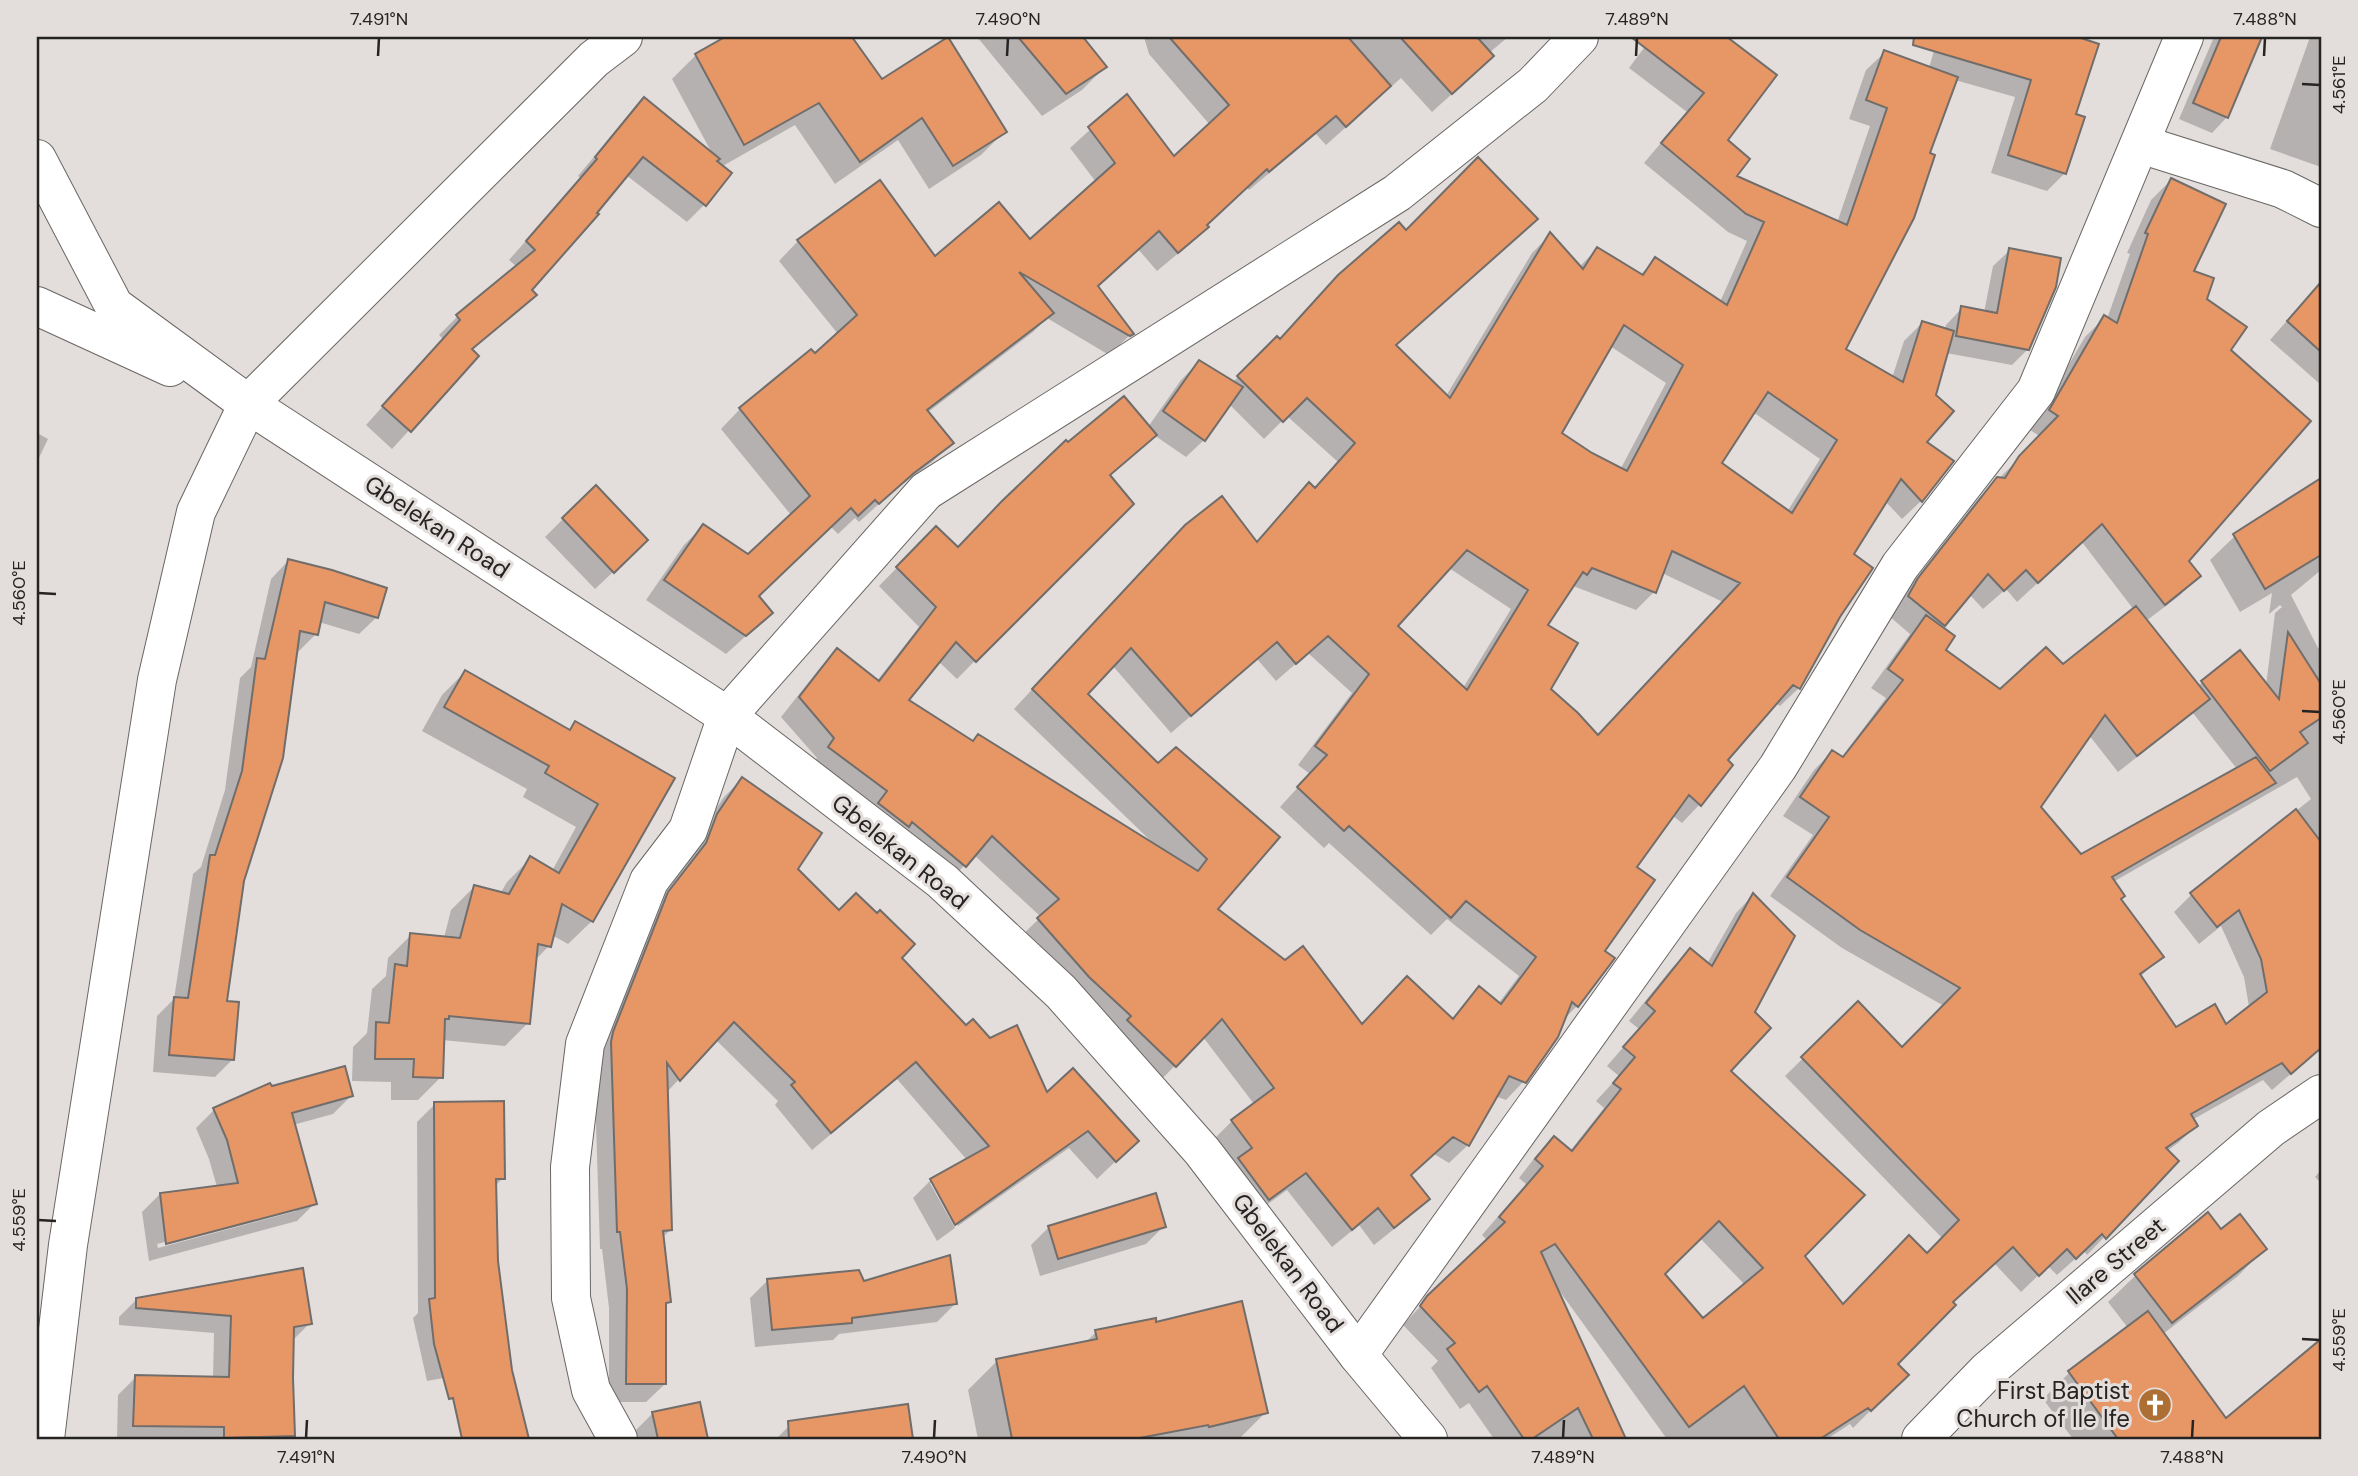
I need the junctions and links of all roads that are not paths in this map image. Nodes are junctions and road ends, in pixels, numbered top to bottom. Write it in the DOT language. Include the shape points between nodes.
graph roads {
  1 [pos="623,37"];
  2 [pos="1579,37"];
  3 [pos="2184,37"];
  4 [pos="2140,144"];
  5 [pos="37,159"];
  6 [pos="2321,208"];
  7 [pos="37,306"];
  8 [pos="248,404"];
  9 [pos="726,716"];
  10 [pos="2321,1094"];
  11 [pos="52,1245"];
  12 [pos="1358,1355"];
  13 [pos="46,1439"];
  14 [pos="618,1439"];
  15 [pos="1428,1439"];
  16 [pos="1921,1439"];
  1 -- 8 [label="street" via="594,59"];
  2 -- 9 [label="street" via="1533,85 1397,193 926,491"];
  3 -- 4 [label="street"];
  4 -- 6 [label="street" via="2283,189"];
  4 -- 12 [label="street" via="2036,391 1900,566 1777,767"];
  5 -- 8 [label="street" via="114,306"];
  7 -- 8 [label="street"];
  8 -- 9 [label="street, Gbelekan Road"];
  8 -- 11 [label="street" via="196,512 157,680"];
  9 -- 12 [label="street, Gbelekan Road" via="942,881 1061,992 1202,1152"];
  9 -- 14 [label="street" via="688,830 649,881 585,1044 570,1167 571,1298 591,1390"];
  10 -- 16 [label="street, Ilare Street" via="2271,1128 1987,1371"];
  11 -- 13 [label="street"];
  12 -- 15 [label="street, Gbelekan Road"];
}
